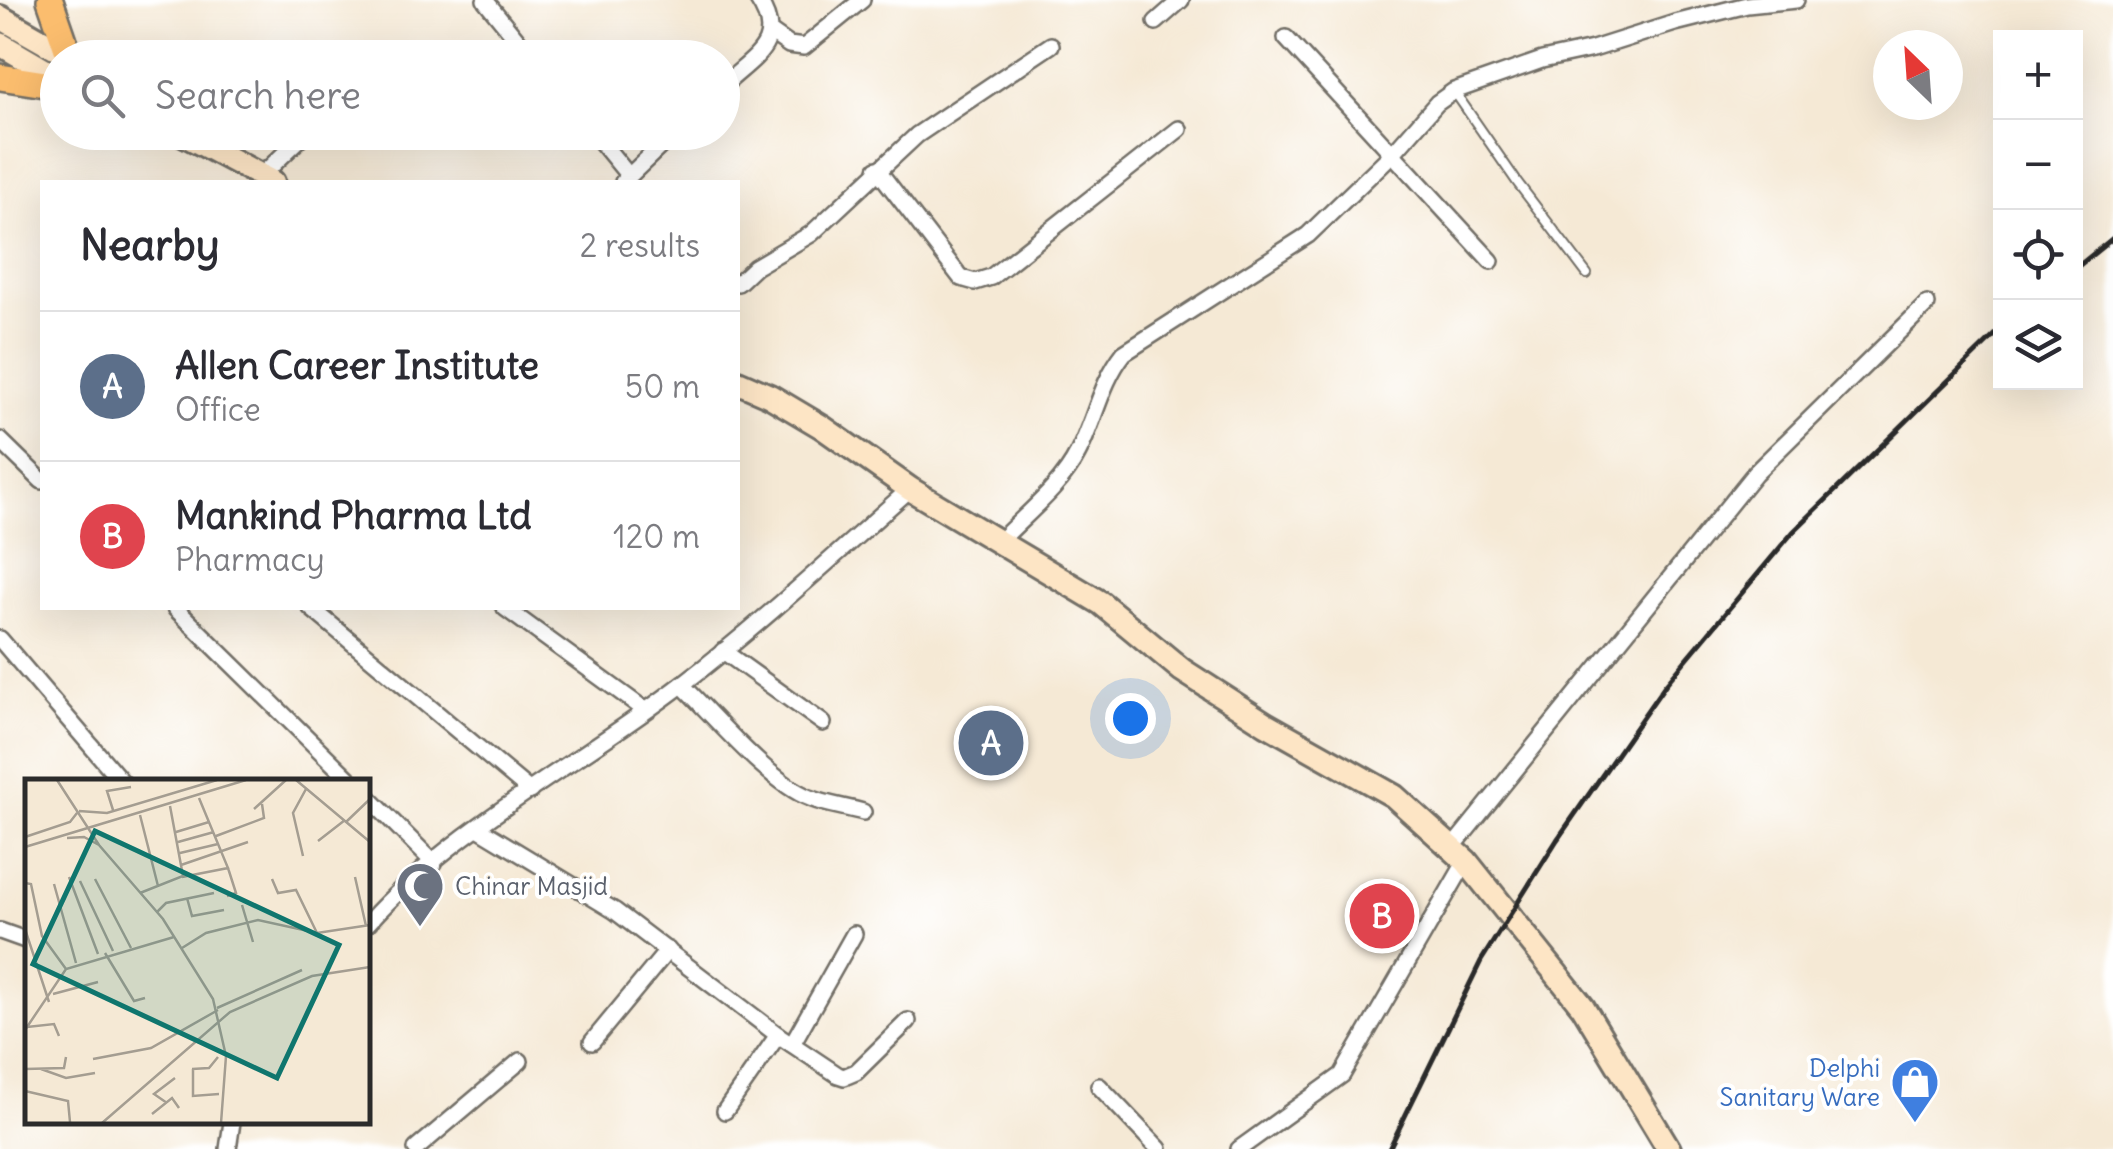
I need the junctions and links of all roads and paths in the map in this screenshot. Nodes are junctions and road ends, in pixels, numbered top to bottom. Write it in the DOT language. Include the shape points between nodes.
graph roads {
  1 [pos="50,0"];
  2 [pos="486,0"];
  3 [pos="758,0"];
  4 [pos="862,0"];
  5 [pos="1181,0"];
  6 [pos="1796,0"];
  7 [pos="0,17"];
  8 [pos="1156,22"];
  9 [pos="772,33"];
  10 [pos="1286,38"];
  11 [pos="58,40"];
  12 [pos="518,40"];
  13 [pos="0,44"];
  14 [pos="1051,45"];
  15 [pos="40,50"];
  16 [pos="40,60"];
  17 [pos="740,69"];
  18 [pos="40,72"];
  19 [pos="0,78"];
  20 [pos="1454,90"];
  21 [pos="1179,129"];
  22 [pos="213,150"];
  23 [pos="292,150"];
  24 [pos="605,150"];
  25 [pos="657,150"];
  26 [pos="1392,153"];
  27 [pos="877,169"];
  28 [pos="267,179"];
  29 [pos="626,180"];
  30 [pos="1491,261"];
  31 [pos="1587,274"];
  32 [pos="740,281"];
  33 [pos="1927,304"];
  34 [pos="740,383"];
  35 [pos="0,440"];
  36 [pos="40,479"];
  37 [pos="910,489"];
  38 [pos="1000,541"];
  39 [pos="177,610"];
  40 [pos="313,610"];
  41 [pos="508,610"];
  42 [pos="3,649"];
  43 [pos="723,651"];
  44 [pos="682,685"];
  45 [pos="645,710"];
  46 [pos="823,723"];
  47 [pos="119,779"];
  48 [pos="349,779"];
  49 [pos="530,791"];
  50 [pos="370,799"];
  51 [pos="863,812"];
  52 [pos="478,828"];
  53 [pos="1459,855"];
  54 [pos="434,863"];
  55 [pos="370,921"];
  56 [pos="0,931"];
  57 [pos="854,934"];
  58 [pos="25,940"];
  59 [pos="668,950"];
  60 [pos="908,1021"];
  61 [pos="785,1040"];
  62 [pos="592,1042"];
  63 [pos="520,1060"];
  64 [pos="1099,1086"];
  65 [pos="726,1111"];
  66 [pos="232,1124"];
  67 [pos="228,1149"];
  68 [pos="416,1149"];
  69 [pos="1159,1149"];
  70 [pos="1239,1149"];
  71 [pos="1669,1149"];
  1 -- 11 [label="highway"];
  2 -- 12 [label="street"];
  3 -- 9 [label="street"];
  4 -- 9 [label="street" via="804,46"];
  5 -- 8 [label="street"];
  6 -- 20 [label="street" via="1674,23"];
  7 -- 15 [label="main road"];
  9 -- 17 [label="street"];
  10 -- 26 [label="street"];
  13 -- 16 [label="main road"];
  14 -- 27 [label="street" via="916,135"];
  18 -- 19 [label="highway"];
  20 -- 26 [label="street"];
  20 -- 31 [label="lane"];
  21 -- 27 [label="street" via="985,281 961,278"];
  22 -- 28 [label="main road"];
  23 -- 28 [label="street"];
  24 -- 29 [label="street"];
  25 -- 29 [label="street"];
  26 -- 30 [label="street"];
  26 -- 38 [label="street" via="1308,236 1124,353 1072,463"];
  27 -- 32 [label="street" via="810,234"];
  33 -- 53 [label="street" via="1755,473"];
  34 -- 37 [label="main road" via="822,427"];
  35 -- 36 [label="street"];
  37 -- 38 [label="main road"];
  37 -- 43 [label="street"];
  38 -- 53 [label="main road" via="1101,602 1231,702 1394,796"];
  39 -- 48 [label="street"];
  40 -- 49 [label="street"];
  41 -- 45 [label="street"];
  42 -- 47 [label="street"];
  43 -- 44 [label="street"];
  43 -- 46 [label="street"];
  44 -- 45 [label="street"];
  44 -- 51 [label="street" via="797,792"];
  45 -- 49 [label="street"];
  49 -- 52 [label="street"];
  50 -- 54 [label="street"];
  52 -- 54 [label="street"];
  52 -- 59 [label="street"];
  53 -- 70 [label="street" via="1342,1075"];
  53 -- 71 [label="main road" via="1584,1006"];
  54 -- 55 [label="street"];
  56 -- 58 [label="street"];
  57 -- 61 [label="street"];
  59 -- 61 [label="street"];
  59 -- 62 [label="street"];
  60 -- 61 [label="street" via="850,1076"];
  61 -- 65 [label="street"];
  63 -- 68 [label="street"];
  64 -- 69 [label="street"];
  66 -- 67 [label="street"];
}
